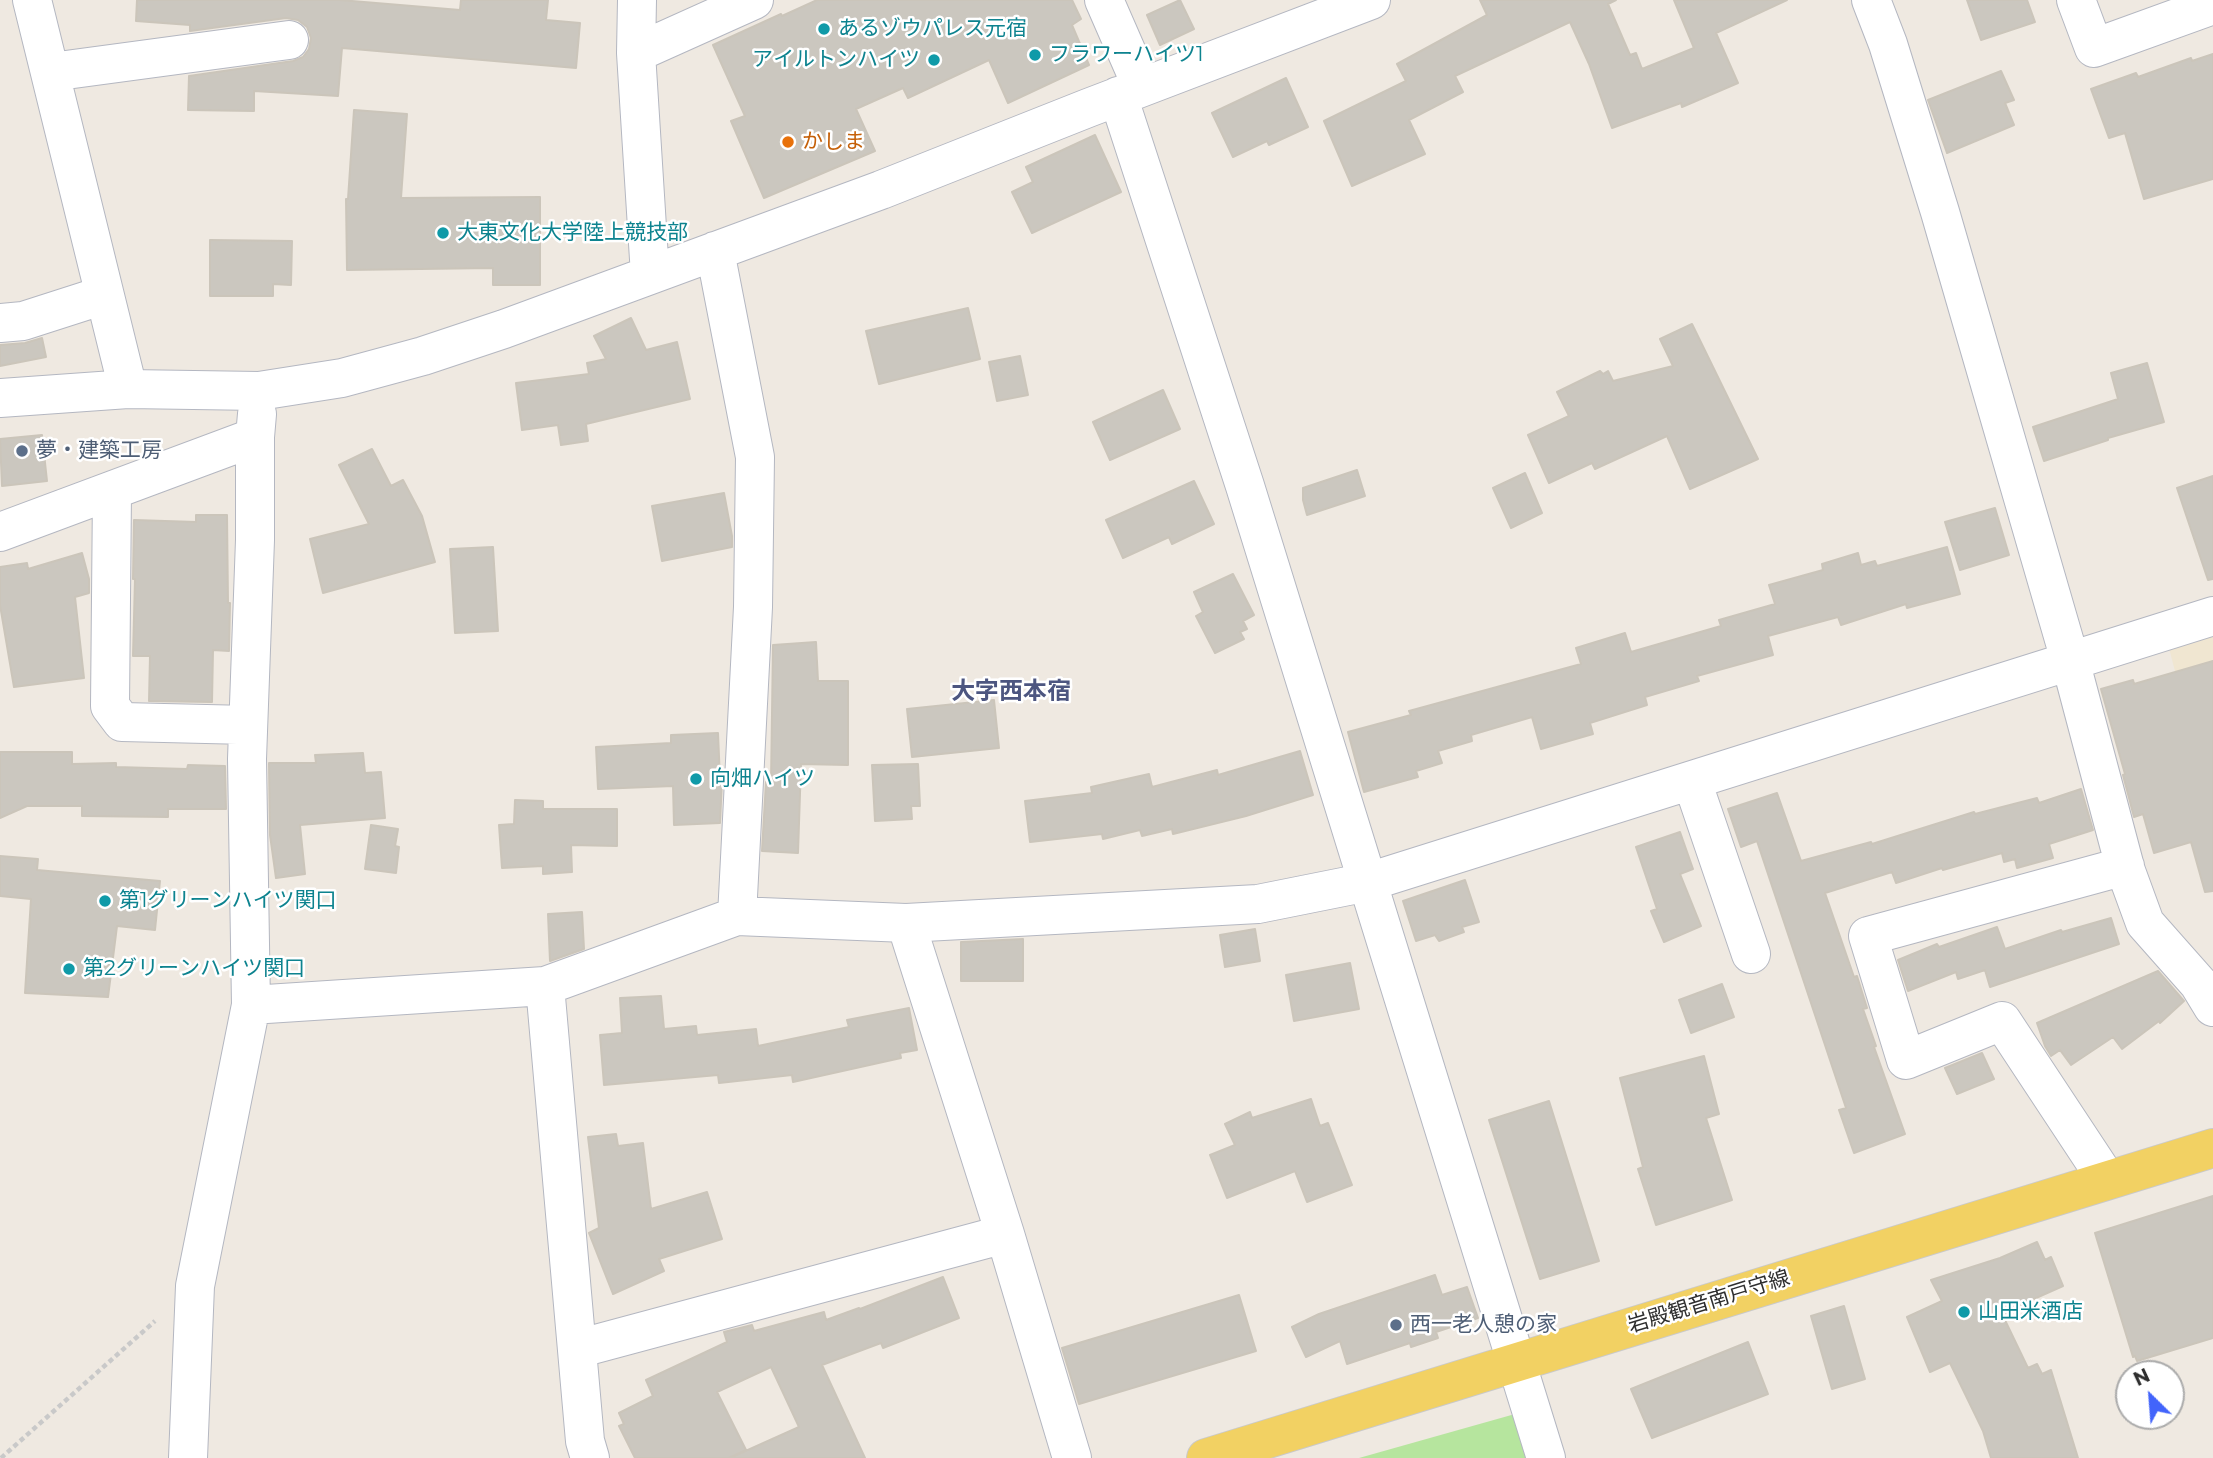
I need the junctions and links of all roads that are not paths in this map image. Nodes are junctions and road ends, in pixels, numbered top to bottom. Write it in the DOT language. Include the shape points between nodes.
graph roads {
  1 [pos="32,0"];
  2 [pos="637,0"];
  3 [pos="754,0"];
  4 [pos="1104,0"];
  5 [pos="1371,0"];
  6 [pos="1871,0"];
  7 [pos="2076,0"];
  8 [pos="2213,5"];
  9 [pos="289,40"];
  10 [pos="636,53"];
  11 [pos="51,72"];
  12 [pos="1130,91"];
  13 [pos="715,251"];
  14 [pos="650,275"];
  15 [pos="103,295"];
  16 [pos="0,323"];
  17 [pos="128,389"];
  18 [pos="259,391"];
  19 [pos="0,398"];
  20 [pos="255,437"];
  21 [pos="112,491"];
  22 [pos="0,531"];
  23 [pos="2213,616"];
  24 [pos="2070,660"];
  25 [pos="248,725"];
  26 [pos="1692,781"];
  27 [pos="2125,866"];
  28 [pos="1368,882"];
  29 [pos="737,916"];
  30 [pos="906,923"];
  31 [pos="1751,954"];
  32 [pos="545,986"];
  33 [pos="251,1005"];
  34 [pos="2213,1007"];
  35 [pos="2213,1148"];
  36 [pos="2107,1180"];
  37 [pos="1006,1234"];
  38 [pos="577,1349"];
  39 [pos="1515,1362"];
  40 [pos="188,1458"];
  41 [pos="590,1458"];
  42 [pos="1072,1458"];
  43 [pos="1206,1458"];
  44 [pos="1546,1458"];
  1 -- 11 [label="street"];
  2 -- 10 [label="street"];
  3 -- 10 [label="street"];
  4 -- 12 [label="street"];
  5 -- 12 [label="street"];
  6 -- 24 [label="street" via="1940,212"];
  7 -- 8 [label="street" via="2094,48"];
  9 -- 11 [label="street"];
  10 -- 14 [label="street"];
  11 -- 15 [label="street"];
  12 -- 13 [label="street"];
  12 -- 28 [label="street" via="1245,486"];
  13 -- 14 [label="street"];
  13 -- 29 [label="street" via="755,457 753,607"];
  14 -- 18 [label="street" via="423,356 342,377"];
  15 -- 16 [label="street" via="23,321"];
  15 -- 17 [label="street"];
  17 -- 18 [label="street"];
  17 -- 19 [label="street"];
  18 -- 20 [label="street"];
  20 -- 21 [label="street"];
  20 -- 25 [label="street"];
  21 -- 22 [label="street"];
  21 -- 25 [label="street" via="110,706 122,722"];
  23 -- 24 [label="street"];
  24 -- 26 [label="street"];
  24 -- 27 [label="street"];
  25 -- 33 [label="street"];
  26 -- 28 [label="street"];
  26 -- 31 [label="street"];
  27 -- 34 [label="street" via="2145,923 2199,984"];
  27 -- 36 [label="street" via="1868,936 1906,1060 2001,1021"];
  28 -- 30 [label="street" via="1258,904"];
  28 -- 39 [label="street"];
  29 -- 30 [label="street"];
  29 -- 32 [label="street"];
  30 -- 37 [label="street"];
  32 -- 33 [label="street"];
  32 -- 38 [label="street"];
  33 -- 40 [label="street" via="195,1286"];
  35 -- 36 [label="main road, 岩殿観音南戸守線"];
  36 -- 39 [label="main road, 岩殿観音南戸守線"];
  37 -- 38 [label="street"];
  37 -- 42 [label="street"];
  38 -- 41 [label="street"];
  39 -- 43 [label="main road, 岩殿観音南戸守線"];
  39 -- 44 [label="street"];
}
